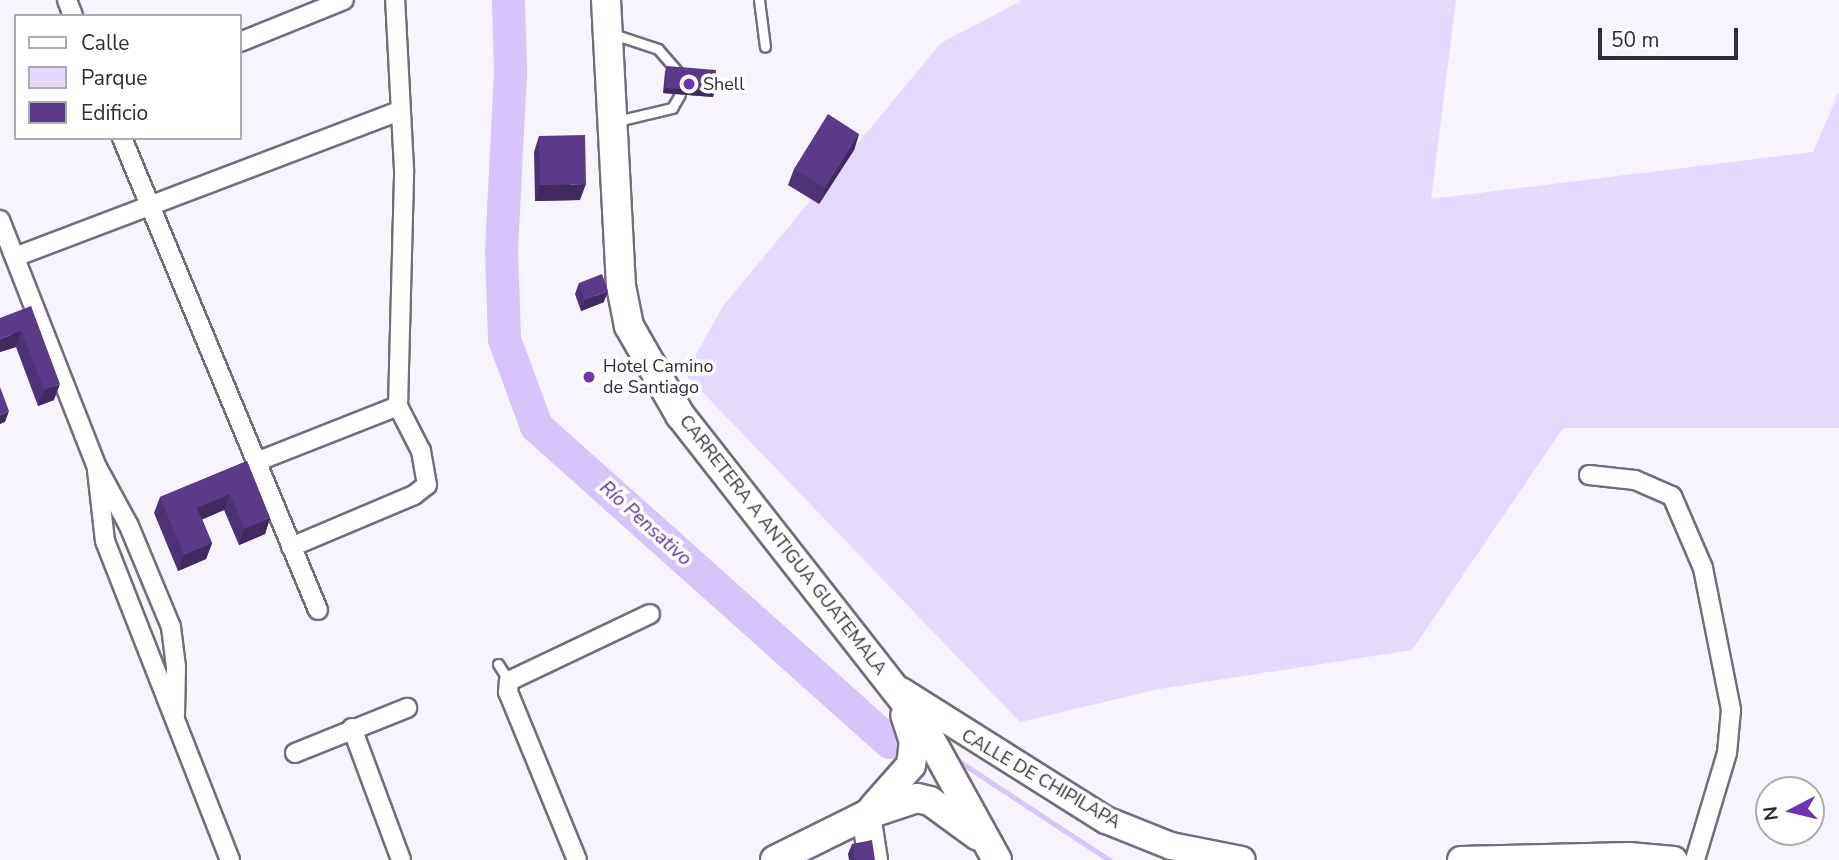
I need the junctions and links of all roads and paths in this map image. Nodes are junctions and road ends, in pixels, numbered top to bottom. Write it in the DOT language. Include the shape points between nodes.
graph roads {
  1 [pos="344,0"];
  2 [pos="395,0"];
  3 [pos="606,0"];
  4 [pos="759,0"];
  5 [pos="608,32"];
  6 [pos="242,41"];
  7 [pos="765,47"];
  8 [pos="678,72"];
  9 [pos="680,94"];
  10 [pos="400,111"];
  11 [pos="611,122"];
  12 [pos="123,140"];
  13 [pos="149,206"];
  14 [pos="0,220"];
  15 [pos="15,257"];
  16 [pos="35,309"];
  17 [pos="12,317"];
  18 [pos="398,406"];
  19 [pos="256,462"];
  20 [pos="97,467"];
  21 [pos="1589,475"];
  22 [pos="291,547"];
  23 [pos="318,610"];
  24 [pos="650,614"];
  25 [pos="498,664"];
  26 [pos="509,681"];
  27 [pos="891,684"];
  28 [pos="407,708"];
  29 [pos="175,715"];
  30 [pos="352,728"];
  31 [pos="295,753"];
  32 [pos="927,754"];
  33 [pos="866,816"];
  34 [pos="991,851"];
  35 [pos="1194,856"];
  36 [pos="230,860"];
  37 [pos="401,860"];
  38 [pos="577,860"];
  39 [pos="775,860"];
  40 [pos="873,860"];
  41 [pos="1242,860"];
  42 [pos="1461,860"];
  43 [pos="1674,860"];
  44 [pos="1695,860"];
  1 -- 6 [label="street"];
  2 -- 10 [label="street"];
  3 -- 5 [label="main road, CARRETERA A ANTIGUA GUATEMALA"];
  4 -- 7 [label="lane"];
  5 -- 8 [label="lane" via="658,49"];
  5 -- 11 [label="main road, CARRETERA A ANTIGUA GUATEMALA"];
  9 -- 11 [label="lane" via="672,108"];
  10 -- 13 [label="street"];
  10 -- 18 [label="street" via="404,182"];
  11 -- 27 [label="main road, CARRETERA A ANTIGUA GUATEMALA" via="621,286 629,326 644,358 687,425"];
  12 -- 13 [label="street"];
  13 -- 15 [label="street"];
  13 -- 19 [label="street"];
  14 -- 15 [label="street"];
  15 -- 16 [label="street"];
  16 -- 17 [label="street"];
  16 -- 20 [label="street"];
  18 -- 19 [label="street"];
  18 -- 22 [label="street" via="421,452 427,485 414,495"];
  19 -- 22 [label="street"];
  20 -- 29 [label="street" via="104,541"];
  20 -- 29 [label="street" via="129,526 171,627"];
  21 -- 44 [label="street" via="1635,480 1672,496 1703,568 1731,710 1727,753"];
  22 -- 23 [label="street"];
  24 -- 26 [label="street"];
  25 -- 26 [label="lane"];
  26 -- 38 [label="street" via="508,692"];
  27 -- 32 [label="main road, CARRETERA A ANTIGUA GUATEMALA"];
  27 -- 35 [label="main road, CALLE DE CHIPILAPA" via="1106,820"];
  28 -- 30 [label="street"];
  29 -- 36 [label="street"];
  30 -- 31 [label="street"];
  30 -- 37 [label="street"];
  32 -- 33 [label="main road"];
  32 -- 34 [label="main road, CARRETERA A ANTIGUA GUATEMALA"];
  33 -- 34 [label="main road" via="905,800 930,801"];
  33 -- 39 [label="main road"];
  33 -- 40 [label="main road"];
  35 -- 41 [label="main road, CALLE DE CHIPILAPA"];
  42 -- 43 [label="main road" via="1629,856"];
}
